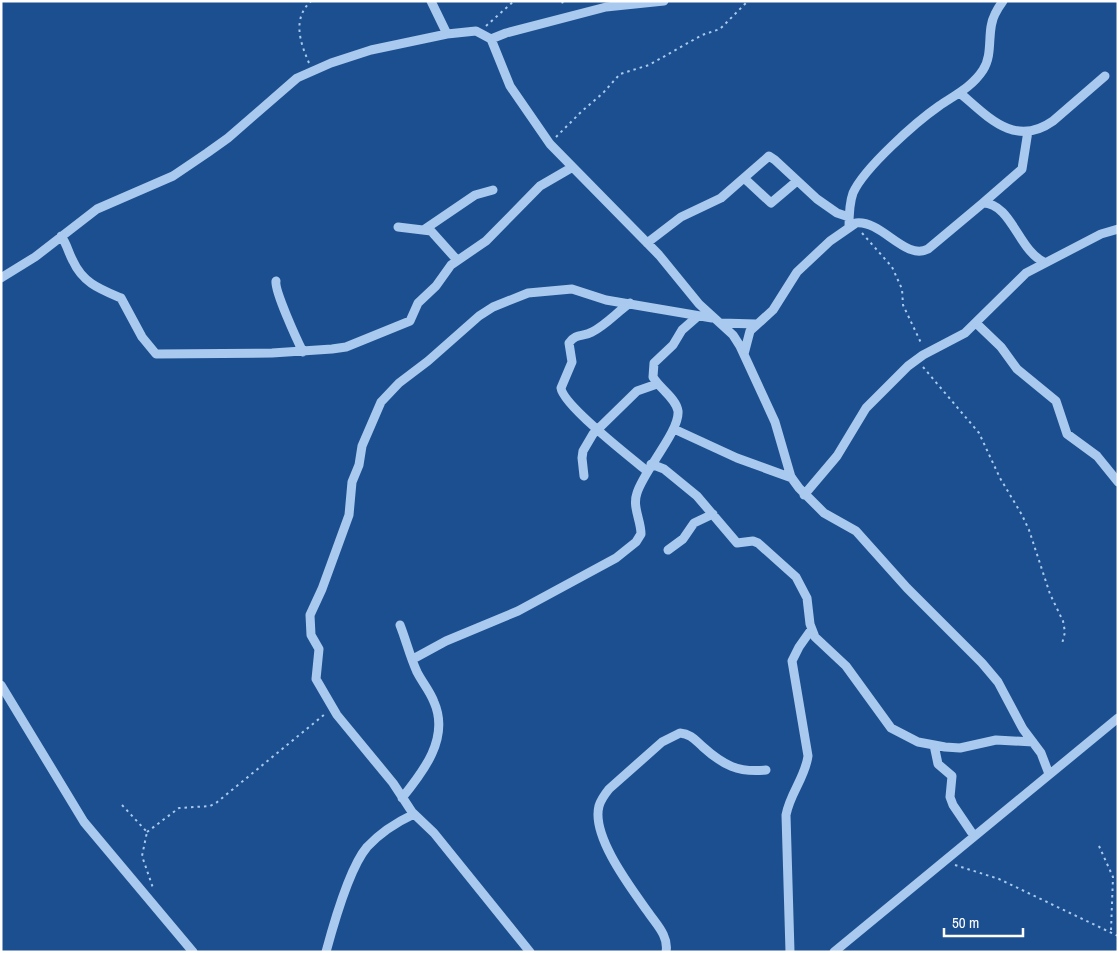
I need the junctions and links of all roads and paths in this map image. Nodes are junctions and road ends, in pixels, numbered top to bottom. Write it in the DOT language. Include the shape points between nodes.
graph roads {
  1 [pos="311,1"];
  2 [pos="431,1"];
  3 [pos="514,1"];
  4 [pos="664,1"];
  5 [pos="748,1"];
  6 [pos="1003,1"];
  7 [pos="481,33"];
  8 [pos="447,34"];
  9 [pos="491,39"];
  10 [pos="313,71"];
  11 [pos="1105,76"];
  12 [pos="960,93"];
  13 [pos="1028,131"];
  14 [pos="550,144"];
  15 [pos="571,168"];
  16 [pos="744,178"];
  17 [pos="797,181"];
  18 [pos="493,190"];
  19 [pos="983,203"];
  20 [pos="851,223"];
  21 [pos="398,227"];
  22 [pos="425,229"];
  23 [pos="1118,230"];
  24 [pos="61,236"];
  25 [pos="647,243"];
  26 [pos="457,260"];
  27 [pos="1044,262"];
  28 [pos="1,278"];
  29 [pos="276,281"];
  30 [pos="630,303"];
  31 [pos="698,316"];
  32 [pos="718,321"];
  33 [pos="976,323"];
  34 [pos="756,324"];
  35 [pos="303,352"];
  36 [pos="927,352"];
  37 [pos="744,354"];
  38 [pos="917,359"];
  39 [pos="657,384"];
  40 [pos="598,429"];
  41 [pos="674,429"];
  42 [pos="649,468"];
  43 [pos="584,476"];
  44 [pos="792,478"];
  45 [pos="1118,482"];
  46 [pos="804,494"];
  47 [pos="713,514"];
  48 [pos="668,550"];
  49 [pos="400,625"];
  50 [pos="811,630"];
  51 [pos="1062,644"];
  52 [pos="413,659"];
  53 [pos="1,686"];
  54 [pos="332,707"];
  55 [pos="1118,718"];
  56 [pos="1033,742"];
  57 [pos="934,745"];
  58 [pos="766,770"];
  59 [pos="1049,774"];
  60 [pos="402,798"];
  61 [pos="122,805"];
  62 [pos="414,814"];
  63 [pos="147,832"];
  64 [pos="974,836"];
  65 [pos="1100,846"];
  66 [pos="943,862"];
  67 [pos="154,904"];
  68 [pos="1111,932"];
  69 [pos="1118,936"];
  70 [pos="193,952"];
  71 [pos="326,952"];
  72 [pos="530,952"];
  73 [pos="666,952"];
  74 [pos="790,952"];
  75 [pos="834,952"];
  1 -- 10 [label="path" via="301,12 298,30"];
  2 -- 8 [label="street"];
  3 -- 7 [label="path"];
  4 -- 9 [label="street" via="606,6"];
  5 -- 14 [label="path" via="720,29 702,35 649,65 620,74"];
  6 -- 12 [label="street" via="994,14 984,68"];
  7 -- 8 [label="street"];
  7 -- 9 [label="street"];
  8 -- 10 [label="street" via="352,56"];
  9 -- 14 [label="street" via="510,86"];
  10 -- 24 [label="street" via="286,86 228,138 173,176 97,209"];
  11 -- 13 [label="street" via="1046,126"];
  12 -- 13 [label="street" via="1006,129"];
  12 -- 20 [label="street" via="924,117 890,147 854,193"];
  13 -- 19 [label="street" via="1022,169"];
  14 -- 15 [label="street"];
  15 -- 25 [label="street"];
  15 -- 26 [label="street" via="540,186 486,241"];
  16 -- 17 [label="street" via="771,203"];
  16 -- 17 [label="street" via="771,156"];
  16 -- 25 [label="street" via="720,198 681,217"];
  17 -- 20 [label="street"];
  18 -- 22 [label="street" via="475,195"];
  19 -- 20 [label="street" via="928,249 920,252 874,226"];
  19 -- 27 [label="street" via="992,204 1003,213 1033,256"];
  20 -- 34 [label="street" via="804,263 773,310"];
  20 -- 36 [label="path" via="892,267 901,285 903,305"];
  21 -- 22 [label="street"];
  22 -- 26 [label="street" via="436,236"];
  23 -- 27 [label="street" via="1101,234"];
  24 -- 28 [label="street" via="36,257"];
  24 -- 35 [label="street" via="77,270 102,291 121,298 142,337 156,354"];
  25 -- 32 [label="street" via="673,270 691,296"];
  26 -- 35 [label="street" via="418,303 410,321 346,347"];
  27 -- 33 [label="street" via="1011,286"];
  29 -- 35 [label="street" via="276,291"];
  30 -- 31 [label="street"];
  30 -- 40 [label="street" via="594,332 577,335 569,343 572,362 563,382 562,394"];
  30 -- 54 [label="street" via="606,300 572,289 543,290 494,306 466,326 381,402 362,446 360,465 352,482 349,515 310,615 310,635 319,649 316,679"];
  31 -- 32 [label="street"];
  31 -- 39 [label="street" via="654,364 653,377"];
  32 -- 34 [label="street"];
  32 -- 37 [label="street" via="733,335"];
  33 -- 36 [label="street" via="965,333"];
  33 -- 45 [label="street" via="1018,369 1056,401 1067,434 1097,456"];
  34 -- 37 [label="street" via="750,331"];
  36 -- 38 [label="street"];
  37 -- 44 [label="street" via="775,422"];
  38 -- 46 [label="street" via="866,408 838,456"];
  38 -- 51 [label="path" via="979,433 1030,530 1050,594 1063,621"];
  39 -- 40 [label="street" via="637,391"];
  39 -- 41 [label="street" via="678,409"];
  40 -- 42 [label="street"];
  40 -- 43 [label="street" via="583,451"];
  41 -- 42 [label="street"];
  41 -- 44 [label="street" via="737,458"];
  42 -- 47 [label="street" via="664,469 678,479"];
  42 -- 52 [label="street" via="635,504 641,534 629,548 518,611 446,641"];
  44 -- 46 [label="street"];
  46 -- 56 [label="street" via="824,513 856,531 906,588 982,663 998,682"];
  47 -- 48 [label="street" via="694,523 687,535"];
  47 -- 50 [label="street" via="737,543 758,543 796,577 807,598"];
  49 -- 52 [label="street"];
  50 -- 57 [label="street" via="829,653 846,666 891,728 918,742"];
  50 -- 74 [label="street" via="792,661 808,756 806,767 788,801 786,815"];
  52 -- 60 [label="street" via="435,703 438,734 430,760"];
  53 -- 67 [label="street" via="84,822"];
  54 -- 60 [label="street"];
  54 -- 63 [label="path" via="216,803 179,808"];
  55 -- 59 [label="street"];
  56 -- 57 [label="street" via="996,740 960,748"];
  56 -- 59 [label="street"];
  57 -- 64 [label="street" via="938,764 952,776 952,805"];
  58 -- 73 [label="street" via="743,771 731,767 691,736 680,733 662,742 602,798 598,817 610,852 665,936"];
  59 -- 64 [label="street"];
  60 -- 62 [label="street"];
  61 -- 63 [label="path"];
  62 -- 71 [label="street" via="392,826 366,848 340,905"];
  62 -- 72 [label="street" via="434,833"];
  63 -- 67 [label="path" via="142,856"];
  64 -- 66 [label="street"];
  65 -- 68 [label="path" via="1113,877"];
  66 -- 68 [label="path" via="999,879"];
  66 -- 75 [label="street"];
  67 -- 70 [label="street"];
  68 -- 69 [label="path"];
}
